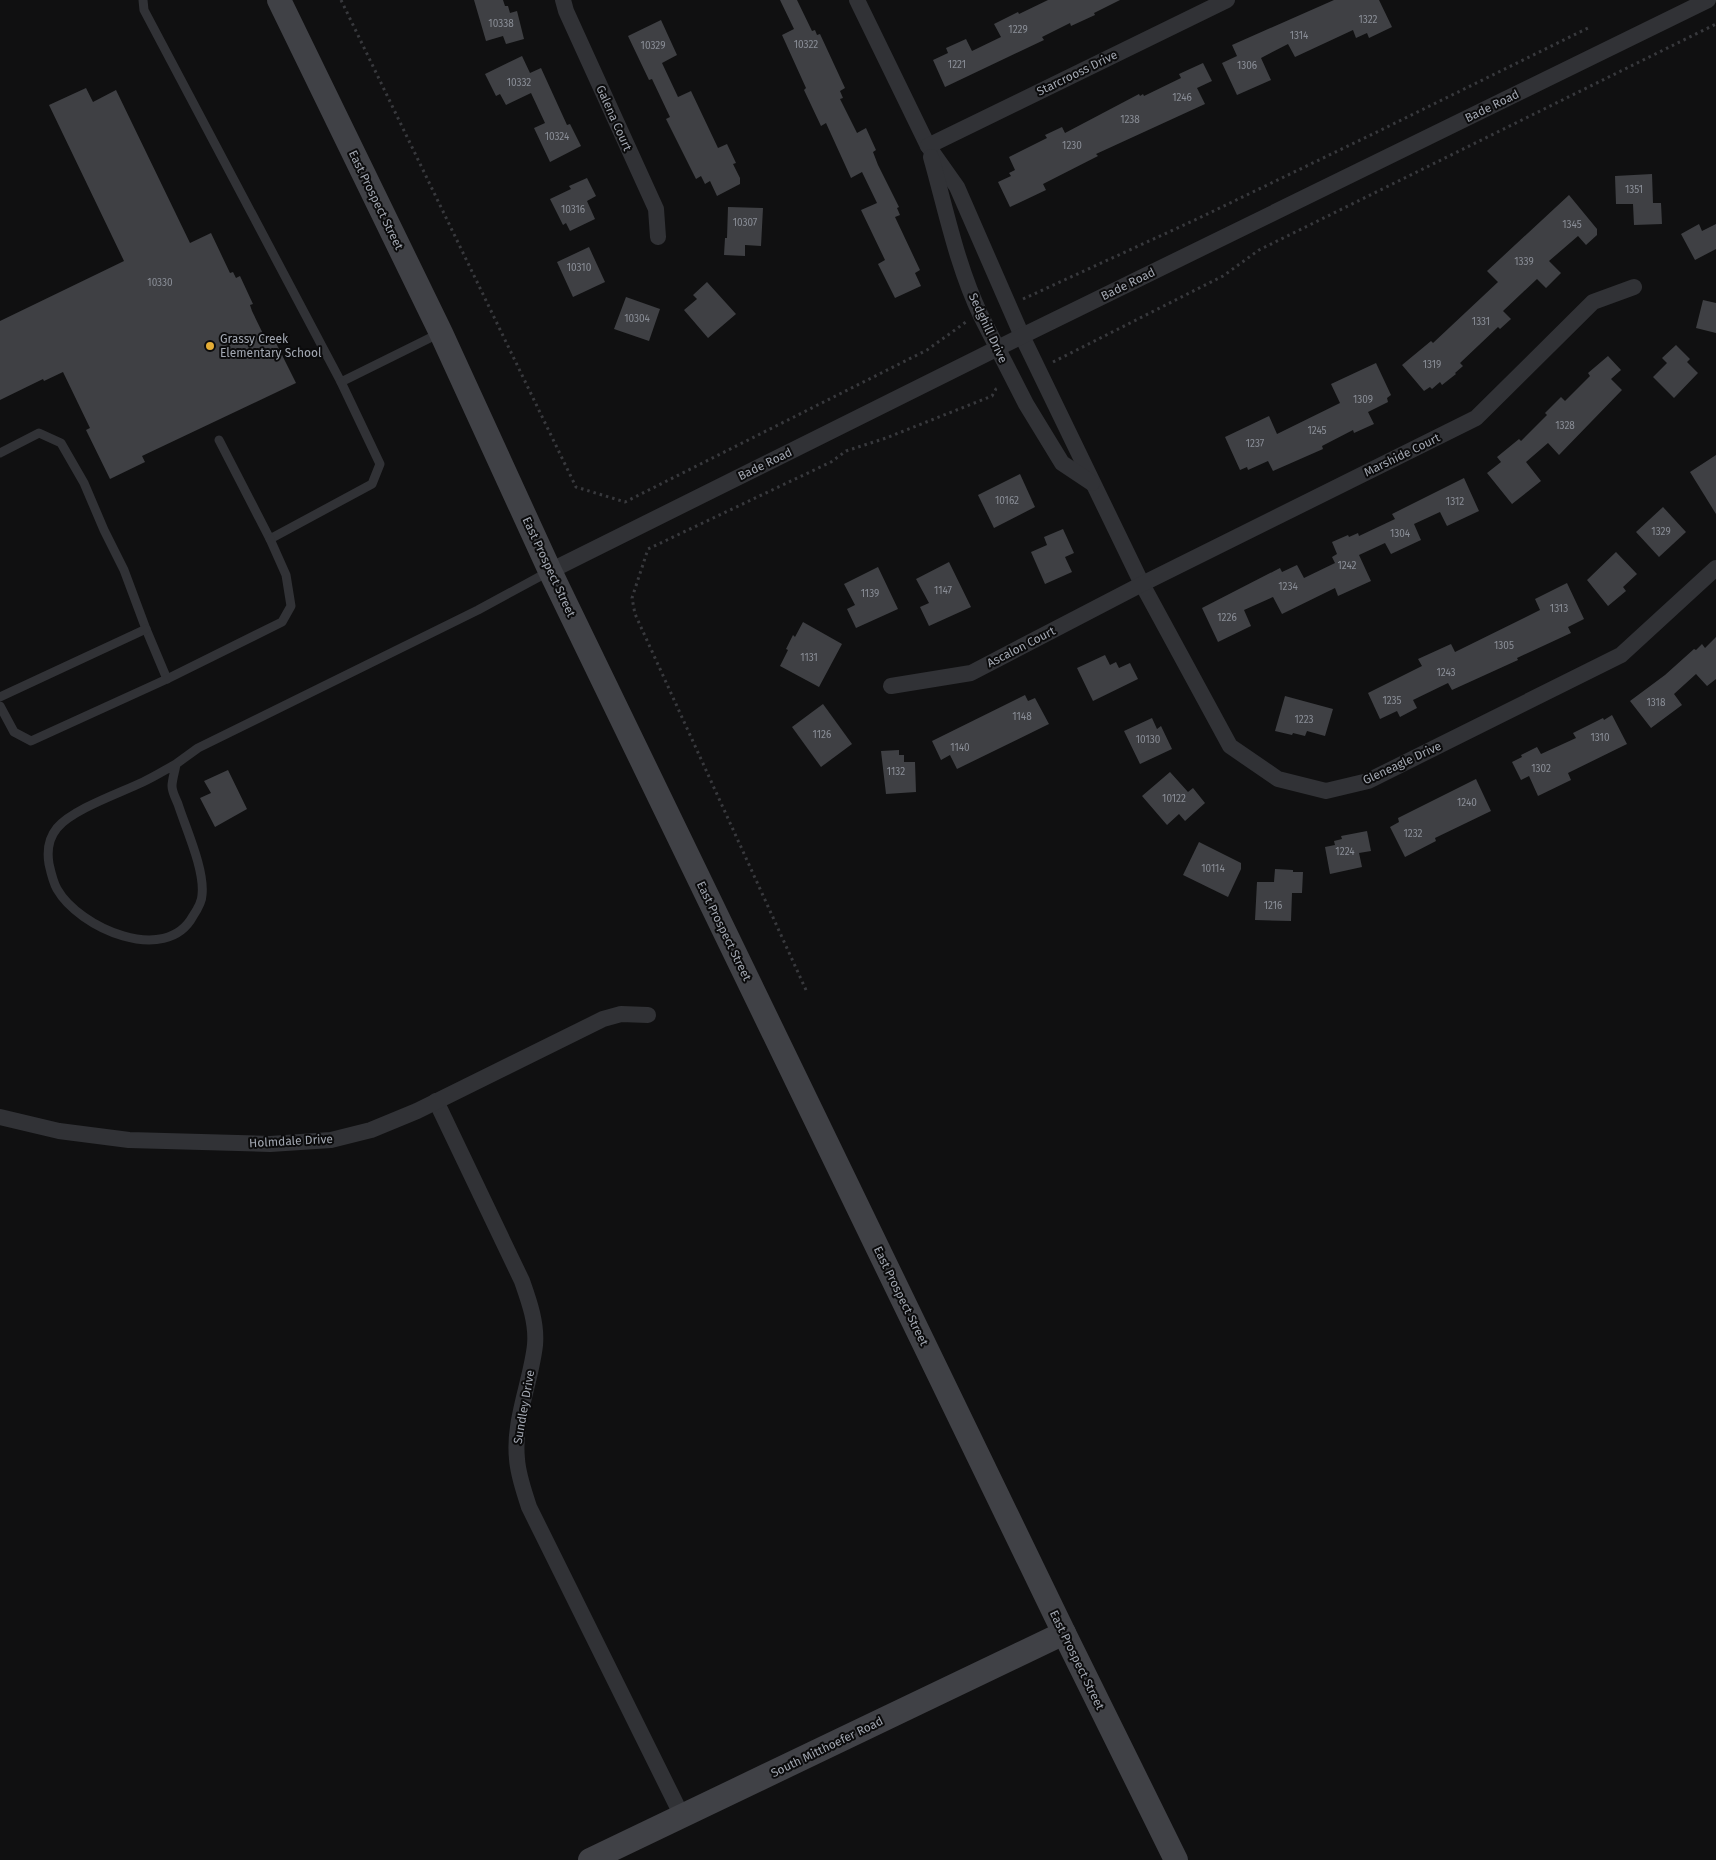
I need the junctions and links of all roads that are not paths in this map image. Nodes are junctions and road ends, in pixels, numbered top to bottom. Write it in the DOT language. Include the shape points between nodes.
graph roads {
  1 [pos="143,0"];
  2 [pos="279,0"];
  3 [pos="563,0"];
  4 [pos="857,0"];
  5 [pos="1227,0"];
  6 [pos="1708,0"];
  7 [pos="928,146"];
  8 [pos="658,237"];
  9 [pos="1634,286"];
  10 [pos="440,333"];
  11 [pos="1022,336"];
  12 [pos="997,348"];
  13 [pos="341,382"];
  14 [pos="219,440"];
  15 [pos="0,452"];
  16 [pos="1094,484"];
  17 [pos="270,538"];
  18 [pos="1716,568"];
  19 [pos="550,571"];
  20 [pos="1142,584"];
  21 [pos="146,629"];
  22 [pos="167,679"];
  23 [pos="891,686"];
  24 [pos="0,697"];
  25 [pos="0,706"];
  26 [pos="176,764"];
  27 [pos="648,1015"];
  28 [pos="436,1101"];
  29 [pos="0,1117"];
  30 [pos="1064,1633"];
  31 [pos="682,1816"];
  32 [pos="590,1860"];
  33 [pos="1176,1860"];
  1 -- 13 [label="lane" via="144,10"];
  2 -- 10 [label="street, East Prospect Street"];
  3 -- 8 [label="street, Galena Court" via="656,209"];
  4 -- 7 [label="street, Sedghill Drive"];
  5 -- 7 [label="street, Starcrooss Drive"];
  6 -- 11 [label="street, Bade Road"];
  7 -- 11 [label="street, Sedghill Drive" via="956,187"];
  7 -- 12 [label="street, Sedghill Drive" via="974,302"];
  9 -- 20 [label="street, Marshide Court" via="1593,302 1476,418"];
  10 -- 13 [label="lane"];
  10 -- 19 [label="street, East Prospect Street"];
  11 -- 12 [label="street, Bade Road"];
  11 -- 16 [label="street, Sedghill Drive"];
  12 -- 16 [label="street, Sedghill Drive" via="1026,404 1062,462"];
  12 -- 19 [label="street, Bade Road"];
  13 -- 17 [label="lane" via="380,464 372,484"];
  14 -- 17 [label="lane"];
  15 -- 21 [label="lane" via="39,434 61,443 84,483 124,570"];
  16 -- 20 [label="street, Sedghill Drive"];
  17 -- 22 [label="lane" via="286,575 291,606 282,622"];
  18 -- 20 [label="street, Gleneagle Drive" via="1621,656 1368,782 1326,791 1278,779 1230,746"];
  19 -- 26 [label="lane" via="198,748"];
  19 -- 30 [label="street, East Prospect Street"];
  20 -- 23 [label="street, Ascalon Court" via="971,673"];
  21 -- 22 [label="lane"];
  21 -- 24 [label="lane"];
  22 -- 25 [label="lane" via="31,741 14,732"];
  26 -- 26 [label="lane" via="172,786 199,864 202,896 187,928 168,938 143,940 114,932 77,912 57,890 47,854 51,840 57,828 67,820"];
  27 -- 28 [label="street, Holmdale Drive" via="621,1014 603,1020"];
  28 -- 29 [label="street, Holmdale Drive" via="390,1123 353,1135 316,1142 270,1144 129,1140 59,1131"];
  28 -- 31 [label="street, Sundley Drive" via="530,1303 535,1343 518,1434 516,1457 519,1478 529,1507"];
  30 -- 31 [label="street, South Mitthoefer Road"];
  30 -- 33 [label="street, East Prospect Street"];
  31 -- 32 [label="street, South Mitthoefer Road"];
}
